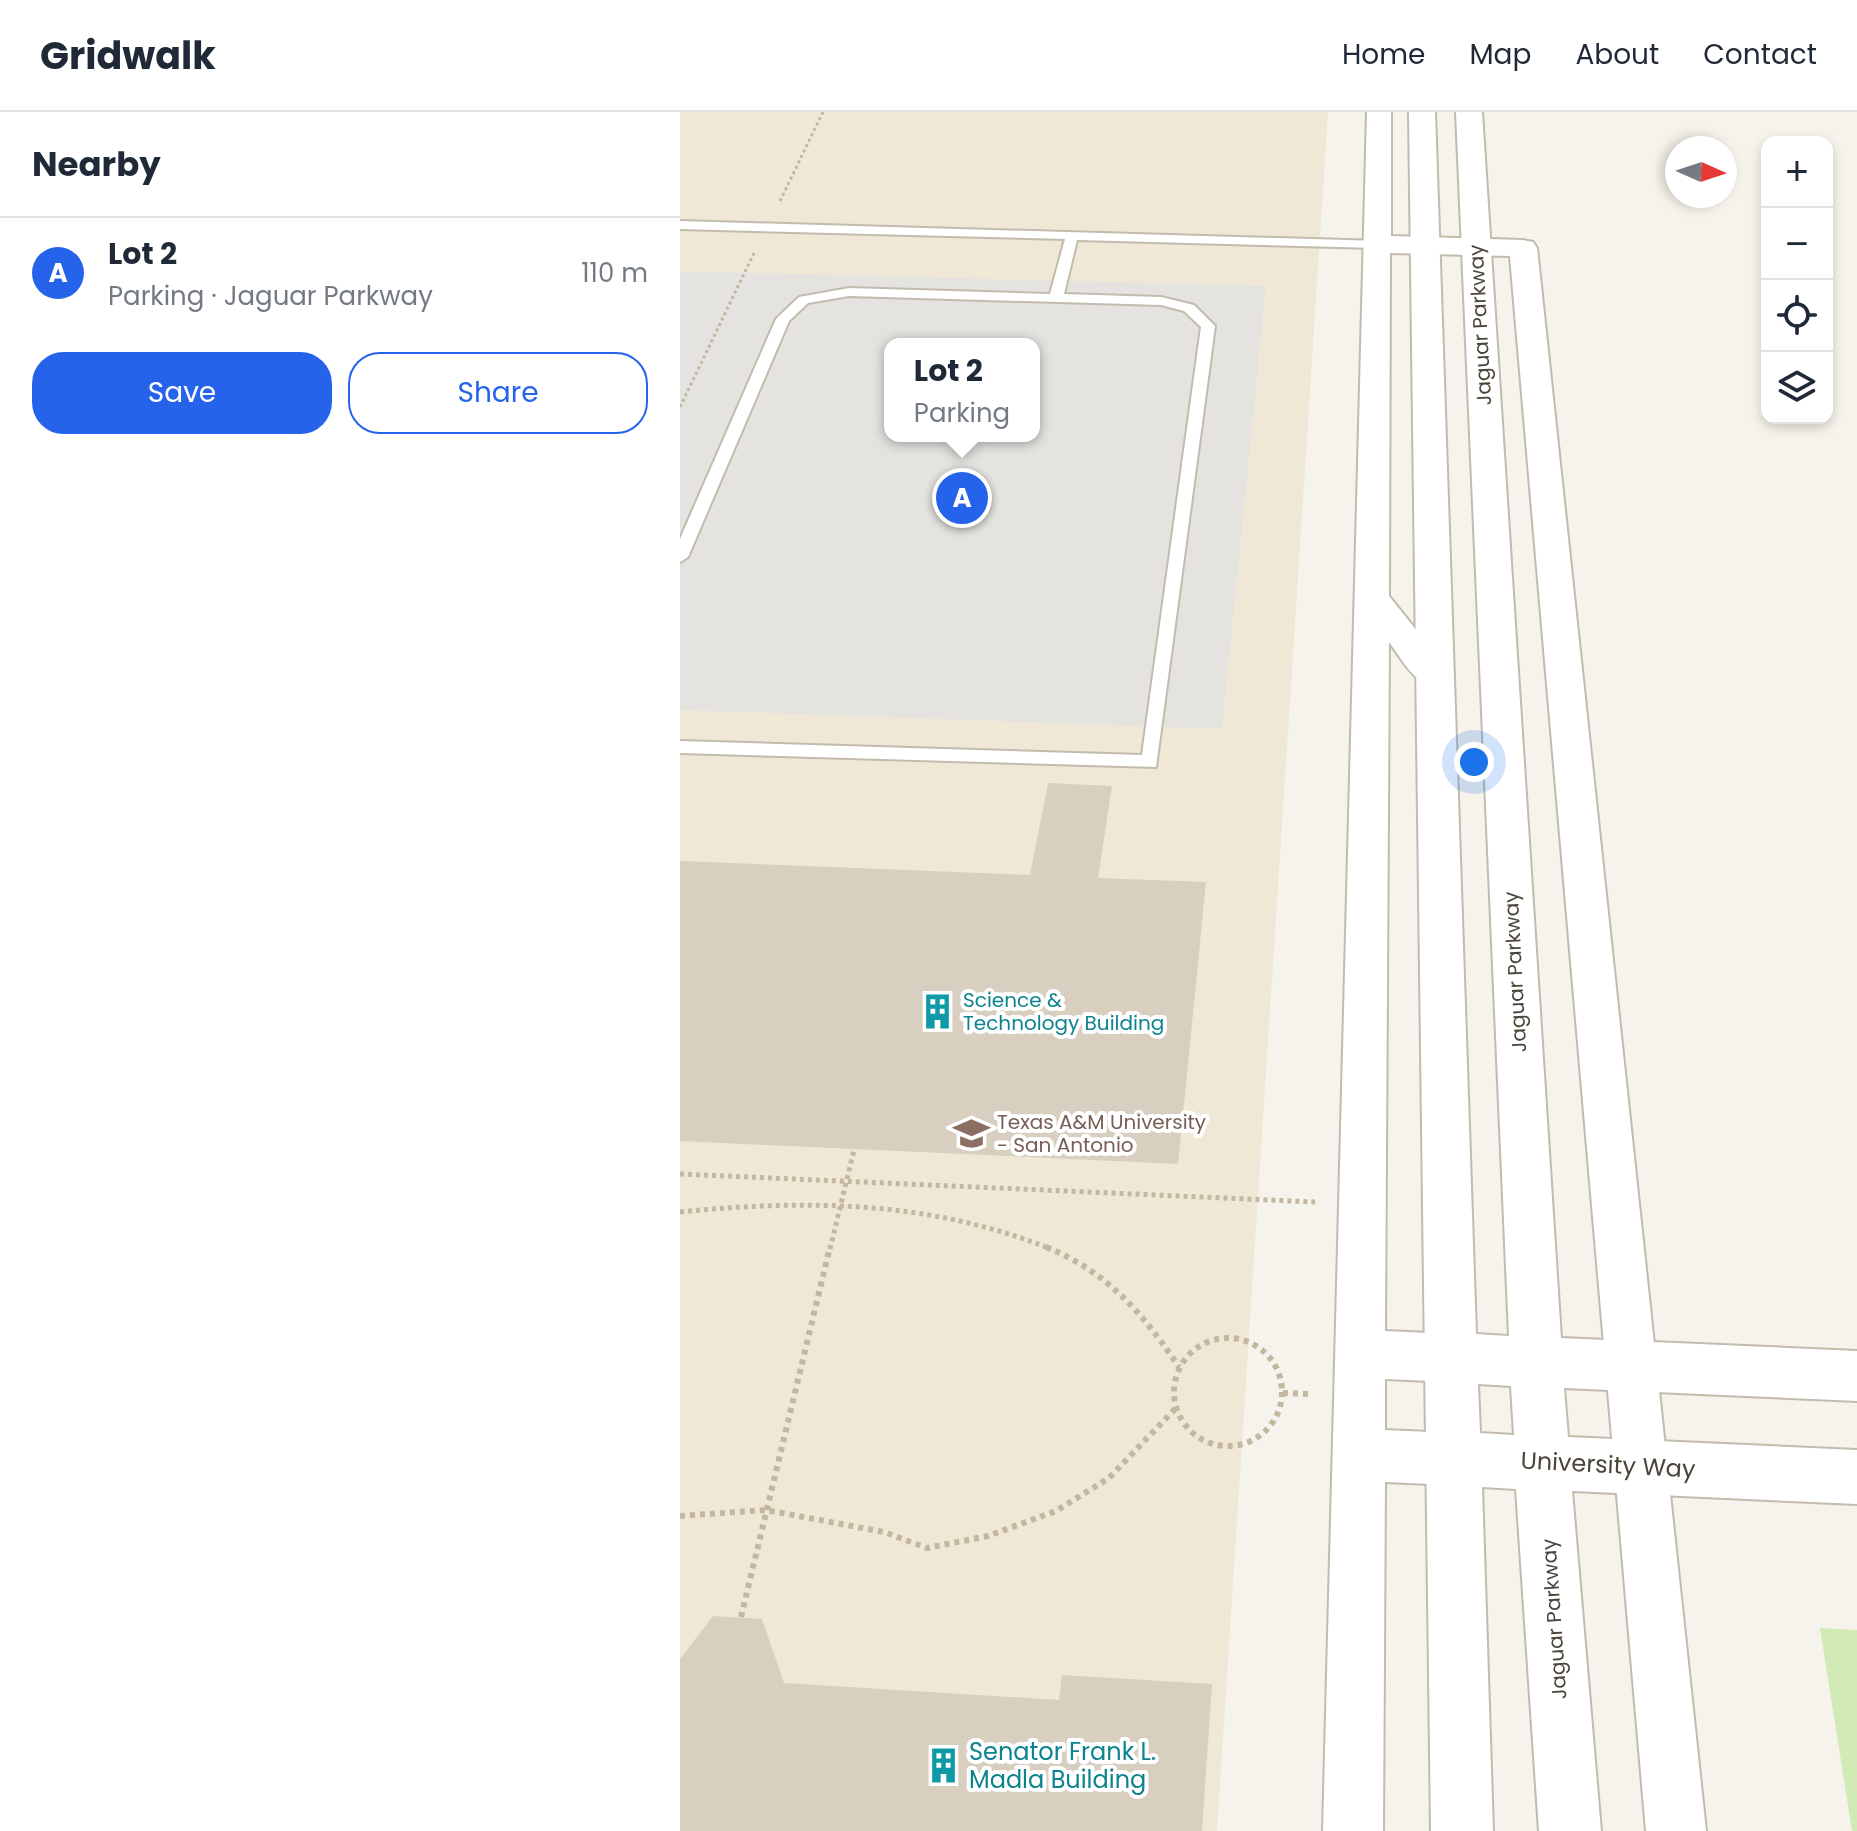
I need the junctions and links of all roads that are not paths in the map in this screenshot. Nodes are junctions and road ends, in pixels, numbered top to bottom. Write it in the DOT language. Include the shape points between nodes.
graph roads {
  1 [pos="1379,112"];
  2 [pos="1422,112"];
  3 [pos="1469,112"];
  4 [pos="680,225"];
  5 [pos="1072,236"];
  6 [pos="1376,244"];
  7 [pos="1425,246"];
  8 [pos="1476,247"];
  9 [pos="1056,298"];
  10 [pos="680,557"];
  11 [pos="1372,598"];
  12 [pos="1435,676"];
  13 [pos="680,747"];
  14 [pos="1362,1354"];
  15 [pos="1451,1358"];
  16 [pos="1537,1361"];
  17 [pos="1631,1365"];
  18 [pos="1857,1376"];
  19 [pos="1359,1455"];
  20 [pos="1452,1459"];
  21 [pos="1542,1462"];
  22 [pos="1641,1466"];
  23 [pos="1857,1477"];
  24 [pos="1353,1831"];
  25 [pos="1462,1831"];
  26 [pos="1570,1831"];
  27 [pos="1676,1831"];
  1 -- 6 [label="street"];
  2 -- 7 [label="street"];
  3 -- 8 [label="street, Jaguar Parkway"];
  4 -- 5 [label="lane"];
  5 -- 6 [label="lane"];
  5 -- 9 [label="lane"];
  6 -- 7 [label="street"];
  6 -- 11 [label="street"];
  7 -- 8 [label="street"];
  7 -- 12 [label="street"];
  8 -- 16 [label="street, Jaguar Parkway"];
  8 -- 17 [label="street" via="1523,248"];
  9 -- 10 [label="lane" via="849,292 824,294 789,310"];
  9 -- 13 [label="lane" via="1177,303 1208,326 1150,762"];
  11 -- 12 [label="street"];
  11 -- 14 [label="street"];
  12 -- 15 [label="street"];
  14 -- 15 [label="street"];
  14 -- 19 [label="street"];
  15 -- 16 [label="street"];
  15 -- 20 [label="street"];
  16 -- 17 [label="street"];
  16 -- 21 [label="street, Jaguar Parkway"];
  17 -- 18 [label="street"];
  17 -- 22 [label="street"];
  19 -- 20 [label="street, University Way"];
  19 -- 24 [label="street"];
  20 -- 21 [label="street, University Way"];
  20 -- 25 [label="street"];
  21 -- 22 [label="street, University Way"];
  21 -- 26 [label="street, Jaguar Parkway"];
  22 -- 23 [label="street, University Way"];
  22 -- 27 [label="street"];
}
